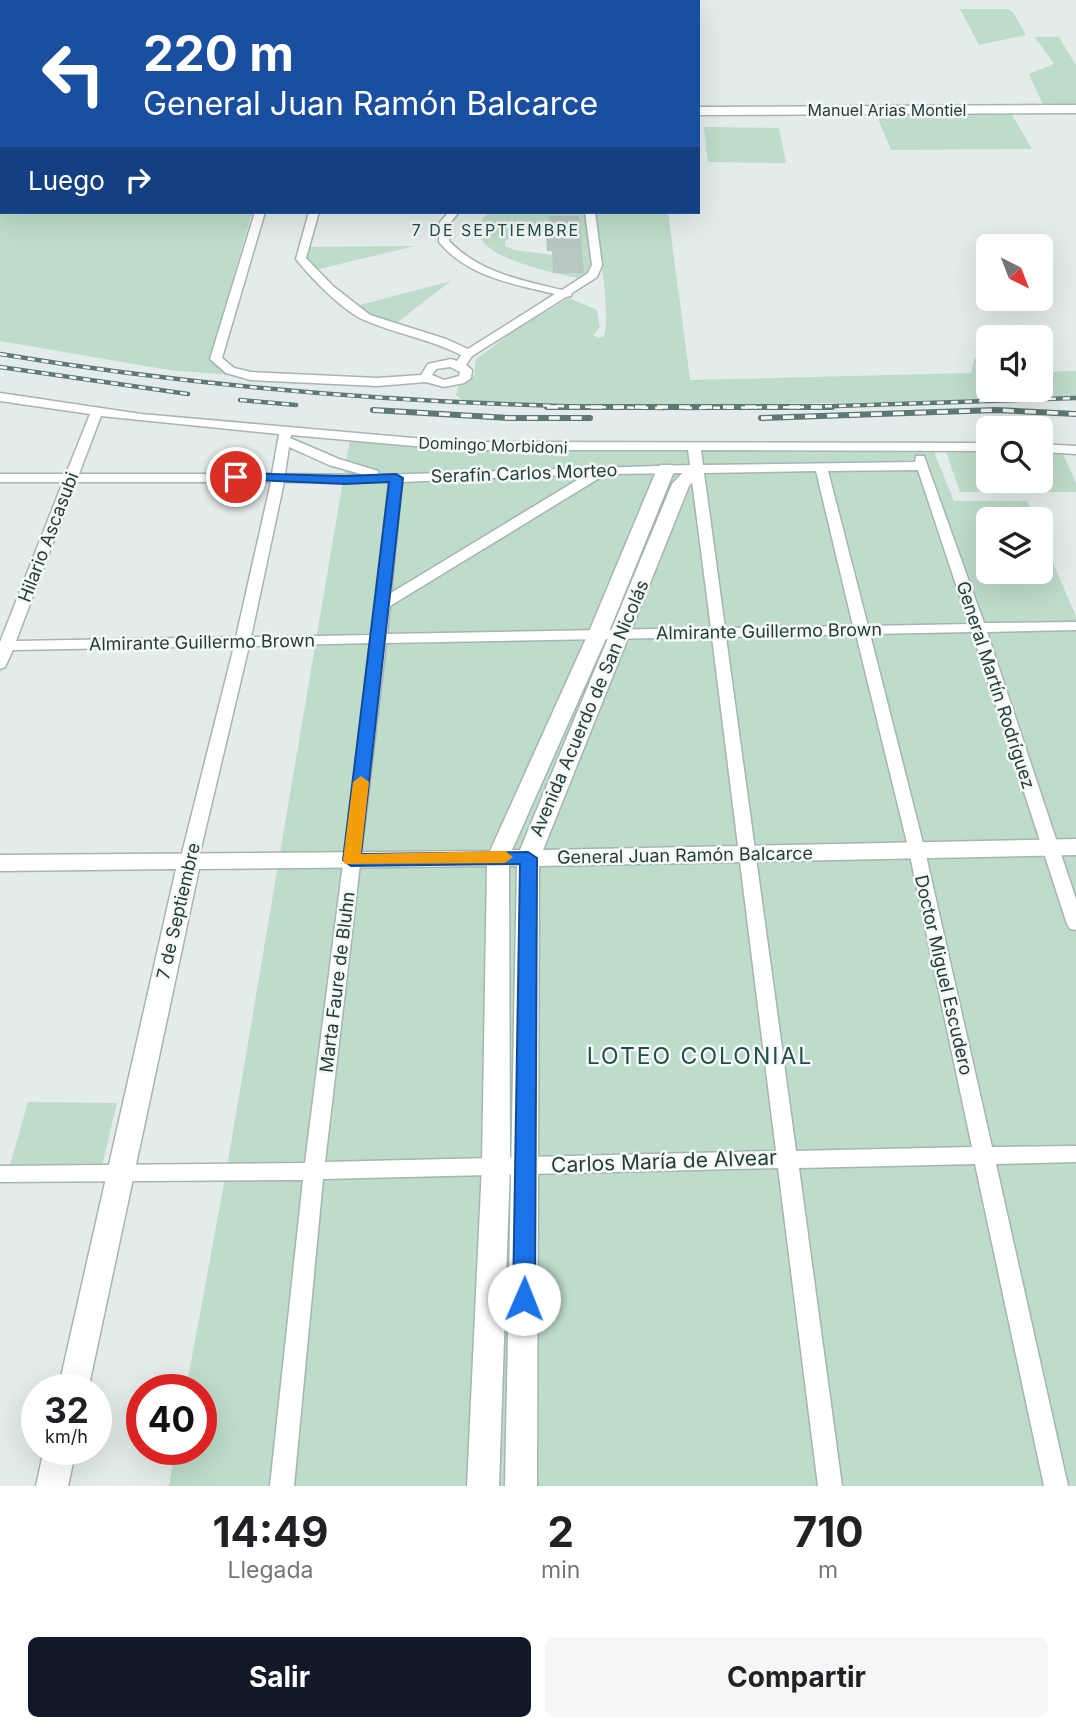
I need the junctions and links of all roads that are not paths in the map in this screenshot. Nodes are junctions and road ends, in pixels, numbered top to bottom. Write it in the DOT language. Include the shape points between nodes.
graph roads {
  1 [pos="1076,109"];
  2 [pos="700,111"];
  3 [pos="259,214"];
  4 [pos="313,214"];
  5 [pos="452,214"];
  6 [pos="590,214"];
  7 [pos="567,293"];
  8 [pos="468,354"];
  9 [pos="460,365"];
  10 [pos="427,378"];
  11 [pos="0,397"];
  12 [pos="97,411"];
  13 [pos="284,436"];
  14 [pos="694,446"];
  15 [pos="915,447"];
  16 [pos="976,447"];
  17 [pos="1053,449"];
  18 [pos="1076,450"];
  19 [pos="821,467"];
  20 [pos="922,467"];
  21 [pos="697,468"];
  22 [pos="666,469"];
  23 [pos="604,470"];
  24 [pos="71,477"];
  25 [pos="0,478"];
  26 [pos="393,478"];
  27 [pos="278,479"];
  28 [pos="383,604"];
  29 [pos="979,626"];
  30 [pos="1076,626"];
  31 [pos="862,631"];
  32 [pos="621,633"];
  33 [pos="718,633"];
  34 [pos="598,634"];
  35 [pos="379,639"];
  36 [pos="242,643"];
  37 [pos="3,646"];
  38 [pos="0,664"];
  39 [pos="1048,847"];
  40 [pos="1076,847"];
  41 [pos="917,851"];
  42 [pos="746,852"];
  43 [pos="498,857"];
  44 [pos="528,858"];
  45 [pos="351,860"];
  46 [pos="189,861"];
  47 [pos="0,863"];
  48 [pos="1076,924"];
  49 [pos="1076,1154"];
  50 [pos="985,1155"];
  51 [pos="789,1158"];
  52 [pos="496,1165"];
  53 [pos="526,1165"];
  54 [pos="314,1171"];
  55 [pos="0,1174"];
  56 [pos="119,1174"];
  57 [pos="76,1374"];
  58 [pos="57,1465"];
  59 [pos="52,1486"];
  60 [pos="282,1486"];
  61 [pos="483,1486"];
  62 [pos="521,1486"];
  63 [pos="830,1486"];
  64 [pos="1056,1486"];
  1 -- 2 [label="street, Manuel Arias Montiel"];
  3 -- 10 [label="street" via="216,359 221,366 273,378 377,382"];
  4 -- 8 [label="street" via="301,259 329,288 366,317"];
  5 -- 7 [label="street" via="445,222 444,242 459,257 484,271"];
  6 -- 7 [label="street" via="597,269"];
  7 -- 8 [label="street"];
  8 -- 9 [label="street"];
  9 -- 10 [label="street" via="436,365 426,371"];
  9 -- 10 [label="street" via="468,373 461,381 443,383"];
  11 -- 12 [label="street, Domingo Morbidoni"];
  12 -- 13 [label="street, Domingo Morbidoni"];
  12 -- 24 [label="street, Hilario Ascasubi"];
  13 -- 14 [label="street, Domingo Morbidoni" via="459,446"];
  13 -- 26 [label="street" via="334,462"];
  13 -- 27 [label="street, 7 de Septiembre"];
  14 -- 15 [label="street, Domingo Morbidoni"];
  14 -- 21 [label="street"];
  15 -- 16 [label="street, Domingo Morbidoni"];
  15 -- 20 [label="street, General Martín Rodríguez"];
  17 -- 18 [label="street"];
  19 -- 20 [label="street, Serafín Carlos Morteo"];
  19 -- 21 [label="street, Serafín Carlos Morteo"];
  19 -- 31 [label="street, Doctor Miguel Escudero"];
  20 -- 29 [label="street, General Martín Rodríguez"];
  21 -- 22 [label="street, Serafín Carlos Morteo"];
  21 -- 32 [label="street, Avenida Acuerdo de San Nicolás" via="681,484"];
  21 -- 33 [label="street"];
  22 -- 23 [label="street, Serafín Carlos Morteo"];
  22 -- 34 [label="street, Avenida Acuerdo de San Nicolás"];
  23 -- 26 [label="street, Serafín Carlos Morteo"];
  23 -- 28 [label="street"];
  24 -- 25 [label="street, Serafín Carlos Morteo"];
  24 -- 27 [label="street, Serafín Carlos Morteo"];
  24 -- 37 [label="street, Hilario Ascasubi"];
  26 -- 27 [label="street, Serafín Carlos Morteo"];
  26 -- 28 [label="street, Marta Faure de Bluhn"];
  27 -- 36 [label="street, 7 de Septiembre"];
  28 -- 35 [label="street, Marta Faure de Bluhn"];
  29 -- 30 [label="street, Almirante Guillermo Brown"];
  29 -- 31 [label="street, Almirante Guillermo Brown"];
  29 -- 39 [label="street, General Martín Rodríguez"];
  31 -- 33 [label="street, Almirante Guillermo Brown"];
  31 -- 41 [label="street, Doctor Miguel Escudero"];
  32 -- 33 [label="street, Almirante Guillermo Brown"];
  32 -- 34 [label="street, Almirante Guillermo Brown"];
  32 -- 44 [label="street, Avenida Acuerdo de San Nicolás"];
  33 -- 42 [label="street"];
  34 -- 35 [label="street, Almirante Guillermo Brown"];
  34 -- 43 [label="street, Avenida Acuerdo de San Nicolás"];
  35 -- 36 [label="street, Almirante Guillermo Brown"];
  35 -- 45 [label="street, Marta Faure de Bluhn"];
  36 -- 37 [label="street, Almirante Guillermo Brown"];
  36 -- 46 [label="street, 7 de Septiembre"];
  37 -- 38 [label="street, Hilario Ascasubi"];
  39 -- 40 [label="street, General Juan Ramón Balcarce"];
  39 -- 41 [label="street, General Juan Ramón Balcarce"];
  39 -- 48 [label="street, General Martín Rodríguez"];
  41 -- 42 [label="street, General Juan Ramón Balcarce"];
  41 -- 50 [label="street, Doctor Miguel Escudero"];
  42 -- 44 [label="street, General Juan Ramón Balcarce"];
  42 -- 51 [label="street"];
  43 -- 44 [label="street, General Juan Ramón Balcarce"];
  43 -- 45 [label="street, General Juan Ramón Balcarce"];
  43 -- 52 [label="street, Avenida Acuerdo de San Nicolás"];
  44 -- 53 [label="street, Avenida Acuerdo de San Nicolás"];
  45 -- 46 [label="street, General Juan Ramón Balcarce"];
  45 -- 54 [label="street, Marta Faure de Bluhn"];
  46 -- 47 [label="street, General Juan Ramón Balcarce"];
  46 -- 56 [label="street, 7 de Septiembre"];
  49 -- 50 [label="street, Carlos María de Alvear"];
  50 -- 51 [label="street, Carlos María de Alvear"];
  50 -- 64 [label="street, Doctor Miguel Escudero"];
  51 -- 53 [label="street, Carlos María de Alvear"];
  51 -- 63 [label="street"];
  52 -- 53 [label="street, Carlos María de Alvear"];
  52 -- 54 [label="street, Carlos María de Alvear"];
  52 -- 61 [label="street, Avenida Acuerdo de San Nicolás"];
  53 -- 62 [label="street, Avenida Acuerdo de San Nicolás"];
  54 -- 56 [label="street, Carlos María de Alvear"];
  54 -- 60 [label="street, Marta Faure de Bluhn"];
  55 -- 56 [label="street, Carlos María de Alvear"];
  56 -- 57 [label="street, 7 de Septiembre"];
  58 -- 59 [label="street"];
}
